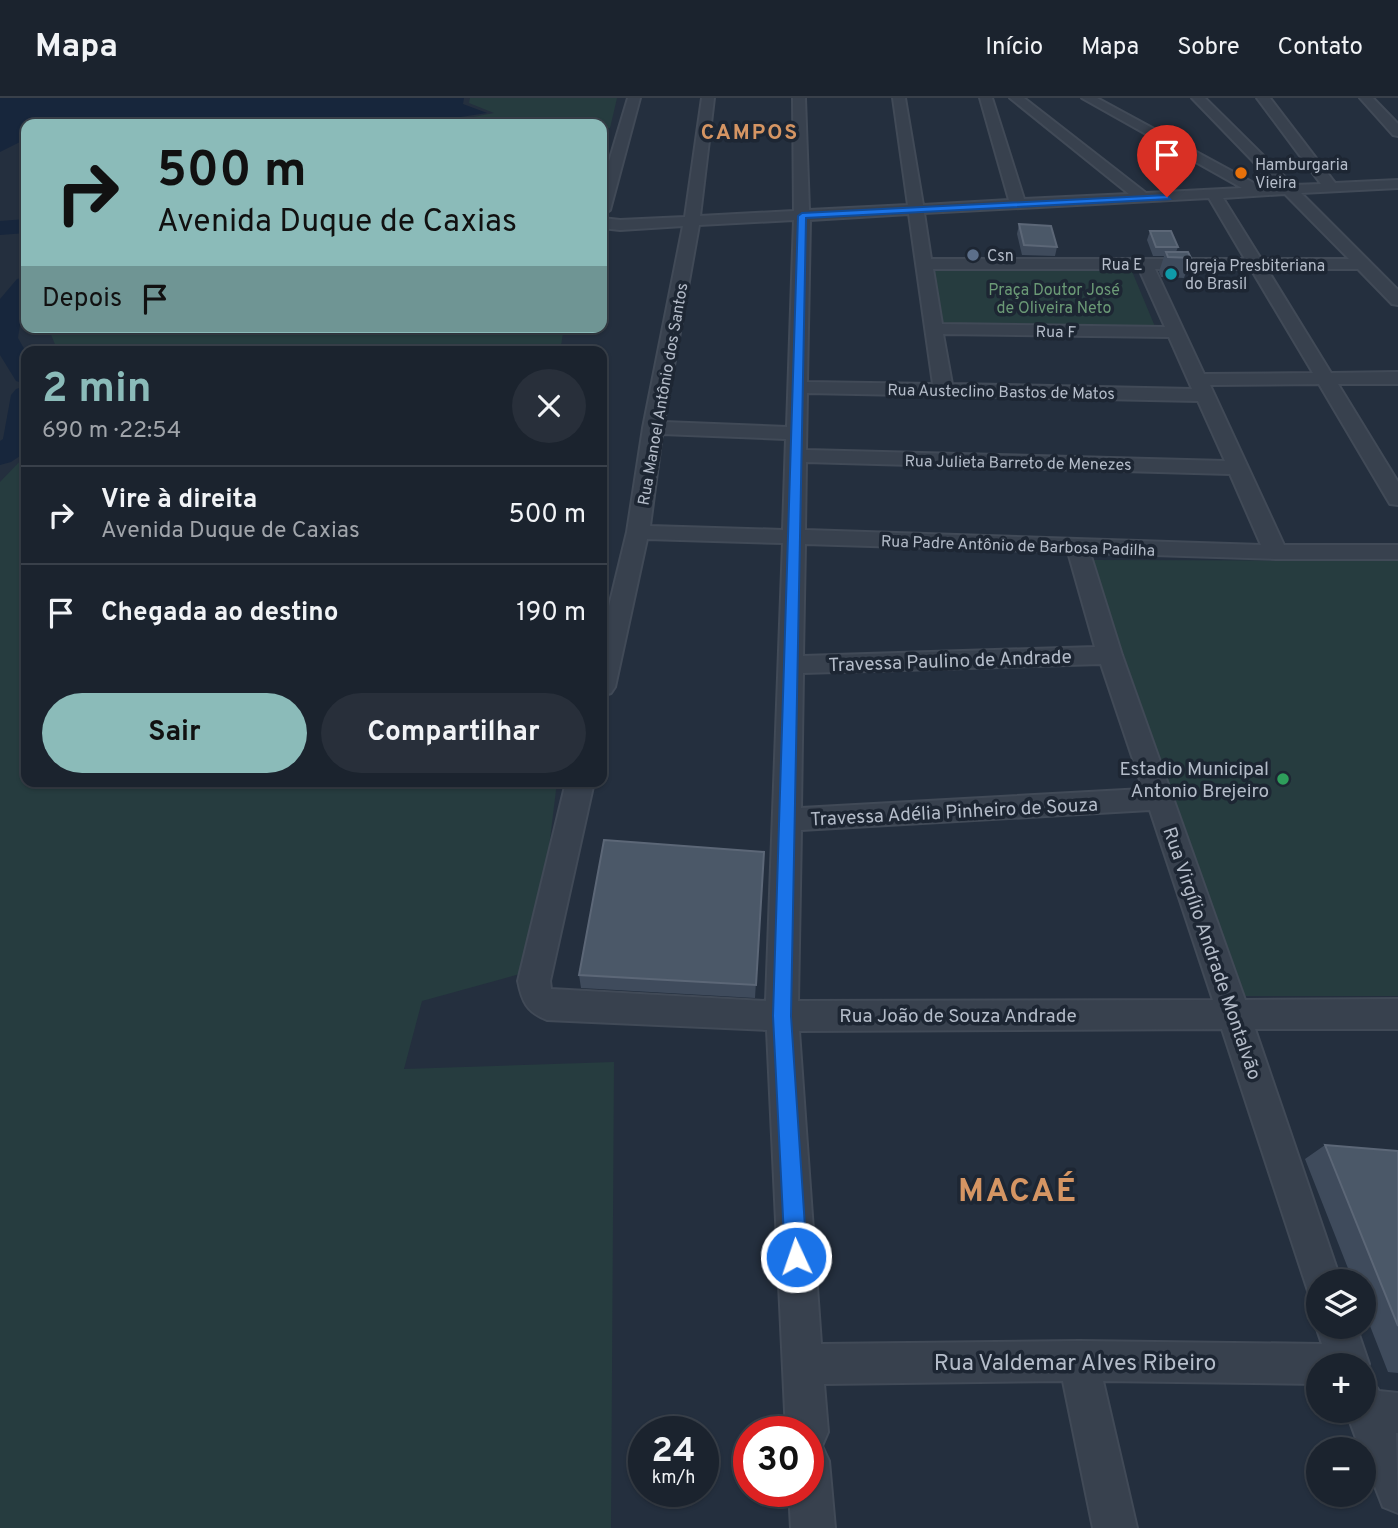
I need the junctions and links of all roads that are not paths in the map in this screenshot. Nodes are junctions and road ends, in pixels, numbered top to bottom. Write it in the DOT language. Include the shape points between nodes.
graph roads {
  1 [pos="634,98"];
  2 [pos="708,98"];
  3 [pos="799,98"];
  4 [pos="899,98"];
  5 [pos="986,98"];
  6 [pos="1016,98"];
  7 [pos="1088,98"];
  8 [pos="1198,98"];
  9 [pos="1264,98"];
  10 [pos="1366,98"];
  11 [pos="1398,132"];
  12 [pos="1398,184"];
  13 [pos="1331,187"];
  14 [pos="1288,188"];
  15 [pos="1258,191"];
  16 [pos="607,192"];
  17 [pos="1213,195"];
  18 [pos="1143,198"];
  19 [pos="1018,204"];
  20 [pos="917,210"];
  21 [pos="1313,215"];
  22 [pos="802,216"];
  23 [pos="692,221"];
  24 [pos="607,223"];
  25 [pos="1254,263"];
  26 [pos="925,264"];
  27 [pos="1145,264"];
  28 [pos="1362,264"];
  29 [pos="1398,300"];
  30 [pos="936,329"];
  31 [pos="1176,332"];
  32 [pos="1398,378"];
  33 [pos="1324,380"];
  34 [pos="798,387"];
  35 [pos="1201,388"];
  36 [pos="943,390"];
  37 [pos="653,428"];
  38 [pos="797,445"];
  39 [pos="1239,468"];
  40 [pos="1398,499"];
  41 [pos="638,532"];
  42 [pos="794,538"];
  43 [pos="1076,546"];
  44 [pos="1276,552"];
  45 [pos="1398,552"];
  46 [pos="1111,655"];
  47 [pos="607,665"];
  48 [pos="790,665"];
  49 [pos="579,787"];
  50 [pos="1161,799"];
  51 [pos="789,820"];
  52 [pos="1233,1012"];
  53 [pos="1398,1014"];
  54 [pos="782,1016"];
  55 [pos="1318,1269"];
  56 [pos="1079,1361"];
  57 [pos="802,1364"];
  58 [pos="1306,1364"];
  59 [pos="1376,1408"];
  60 [pos="806,1416"];
  61 [pos="1398,1492"];
  62 [pos="811,1507"];
  63 [pos="813,1528"];
  64 [pos="1115,1528"];
  1 -- 16 [label="street"];
  2 -- 23 [label="street, Rua Manoel Antônio dos Santos"];
  3 -- 22 [label="street"];
  4 -- 20 [label="street"];
  5 -- 19 [label="street"];
  6 -- 18 [label="street"];
  7 -- 15 [label="street"];
  8 -- 14 [label="street"];
  9 -- 13 [label="street"];
  10 -- 11 [label="street"];
  12 -- 13 [label="street"];
  13 -- 14 [label="street"];
  14 -- 15 [label="street"];
  14 -- 21 [label="street"];
  15 -- 17 [label="street"];
  15 -- 21 [label="street"];
  17 -- 18 [label="street"];
  17 -- 25 [label="street"];
  18 -- 19 [label="street"];
  19 -- 20 [label="street"];
  20 -- 22 [label="street"];
  20 -- 26 [label="street"];
  21 -- 28 [label="street"];
  22 -- 23 [label="street"];
  22 -- 34 [label="street"];
  23 -- 24 [label="street"];
  23 -- 37 [label="street, Rua Manoel Antônio dos Santos"];
  25 -- 27 [label="street, Rua E"];
  25 -- 28 [label="street, Rua E"];
  25 -- 33 [label="street"];
  26 -- 27 [label="street, Rua E"];
  26 -- 30 [label="street"];
  27 -- 31 [label="street"];
  28 -- 29 [label="street"];
  30 -- 31 [label="street, Rua F"];
  30 -- 36 [label="street"];
  31 -- 35 [label="street"];
  32 -- 33 [label="street, Rua Austeclino Bastos de Matos"];
  33 -- 35 [label="street, Rua Austeclino Bastos de Matos"];
  33 -- 40 [label="street"];
  34 -- 36 [label="street, Rua Austeclino Bastos de Matos"];
  34 -- 38 [label="street"];
  35 -- 36 [label="street, Rua Austeclino Bastos de Matos"];
  35 -- 39 [label="street"];
  37 -- 38 [label="street, Rua Julieta Barreto de Menezes"];
  37 -- 41 [label="street, Rua Manoel Antônio dos Santos"];
  38 -- 39 [label="street, Rua Julieta Barreto de Menezes"];
  38 -- 42 [label="street"];
  39 -- 44 [label="street"];
  41 -- 42 [label="street, Rua Padre Antônio de Barbosa Padilha"];
  41 -- 47 [label="street, Rua Manoel Antônio dos Santos"];
  42 -- 43 [label="street, Rua Padre Antônio de Barbosa Padilha"];
  42 -- 48 [label="street"];
  43 -- 44 [label="street, Rua Padre Antônio de Barbosa Padilha"];
  43 -- 46 [label="street, Rua Virgílio Andrade Montalvão"];
  44 -- 45 [label="street, Rua Padre Antônio de Barbosa Padilha"];
  46 -- 48 [label="street, Travessa Paulino de Andrade"];
  46 -- 50 [label="street, Rua Virgílio Andrade Montalvão"];
  48 -- 51 [label="street"];
  49 -- 54 [label="street, Rua João de Souza Andrade" via="534,981 540,1001 556,1007"];
  50 -- 51 [label="street, Travessa Adélia Pinheiro de Souza"];
  50 -- 52 [label="street, Rua Virgílio Andrade Montalvão"];
  51 -- 54 [label="street"];
  52 -- 53 [label="street, Rua João de Souza Andrade"];
  52 -- 54 [label="street, Rua João de Souza Andrade"];
  52 -- 55 [label="street, Rua Virgílio Andrade Montalvão"];
  54 -- 57 [label="street"];
  56 -- 57 [label="street, Rua Valdemar Alves Ribeiro"];
  56 -- 58 [label="street, Rua Valdemar Alves Ribeiro"];
  56 -- 64 [label="street"];
  57 -- 60 [label="street"];
  59 -- 61 [label="street"];
  62 -- 63 [label="street"];
}
